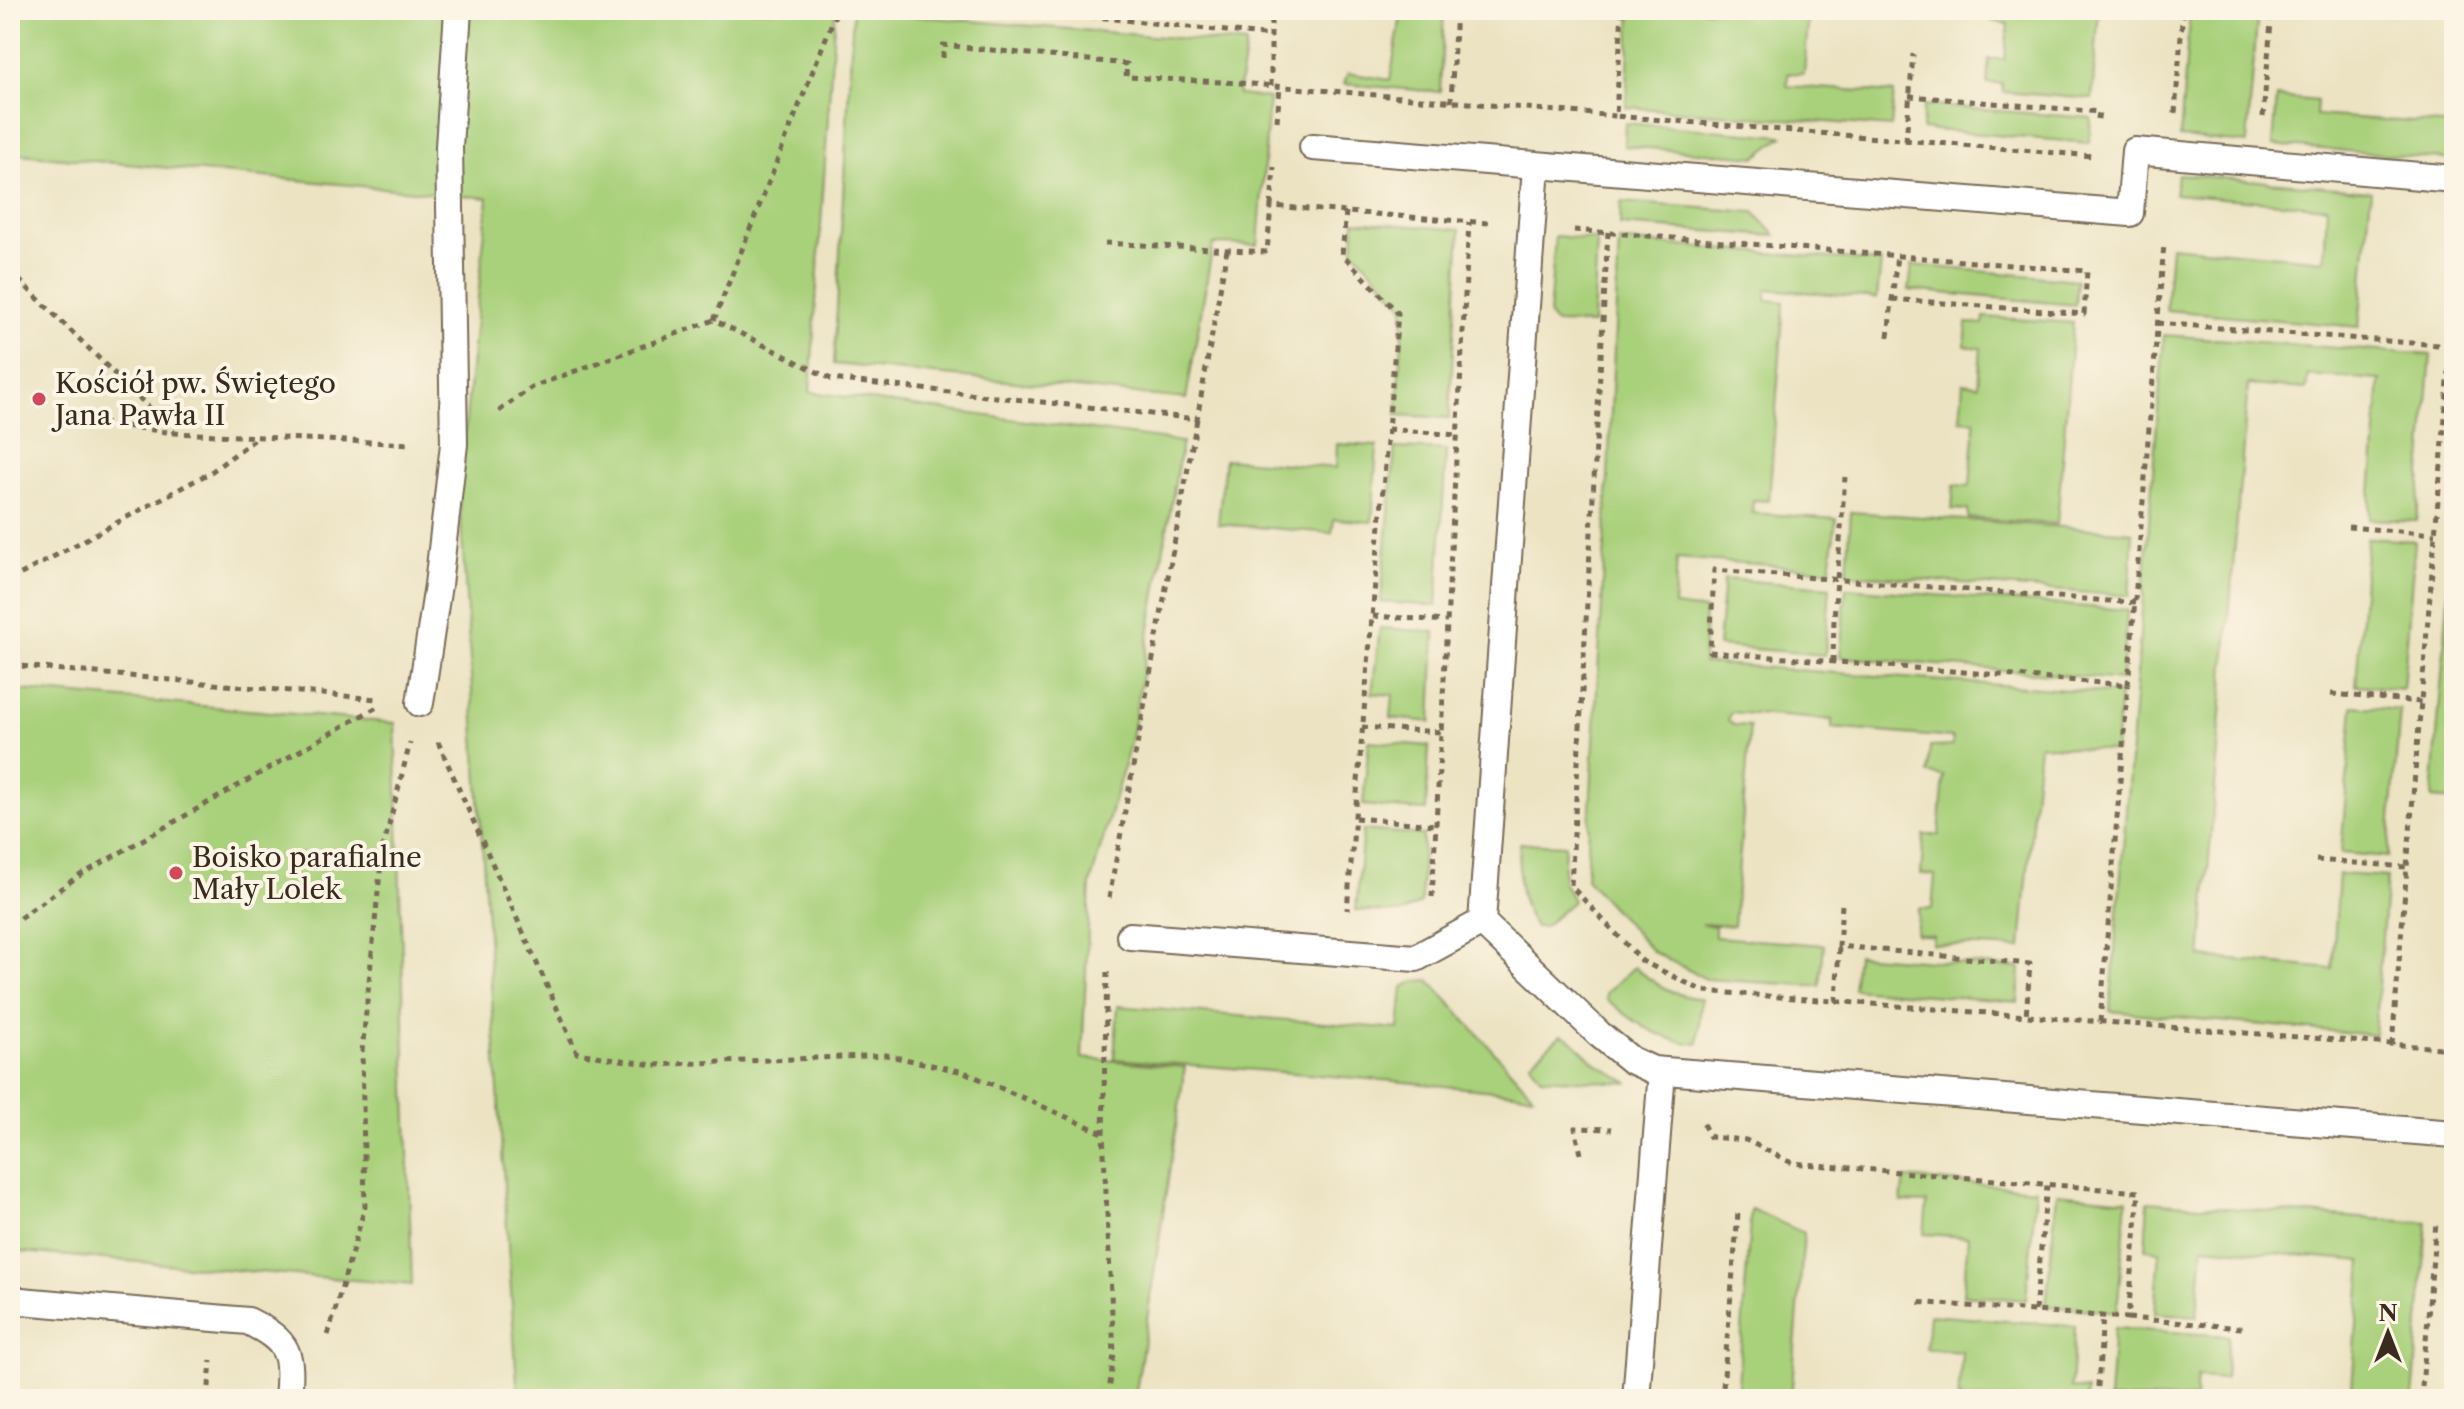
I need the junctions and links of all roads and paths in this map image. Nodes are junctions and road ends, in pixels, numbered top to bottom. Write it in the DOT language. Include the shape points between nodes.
graph roads {
  1 [pos="458,10"];
  2 [pos="837,10"];
  3 [pos="1031,10"];
  4 [pos="1271,10"];
  5 [pos="1456,10"];
  6 [pos="1622,10"];
  7 [pos="2183,10"];
  8 [pos="2272,10"];
  9 [pos="1272,36"];
  10 [pos="1913,54"];
  11 [pos="943,58"];
  12 [pos="1271,86"];
  13 [pos="1909,96"];
  14 [pos="1451,102"];
  15 [pos="2264,113"];
  16 [pos="1616,116"];
  17 [pos="2174,125"];
  18 [pos="2097,132"];
  19 [pos="1906,141"];
  20 [pos="1313,147"];
  21 [pos="2095,148"];
  22 [pos="1536,166"];
  23 [pos="2454,179"];
  24 [pos="1346,212"];
  25 [pos="1469,222"];
  26 [pos="1531,227"];
  27 [pos="1608,232"];
  28 [pos="2165,232"];
  29 [pos="1105,243"];
  30 [pos="1227,250"];
  31 [pos="1897,255"];
  32 [pos="10,271"];
  33 [pos="1892,299"];
  34 [pos="714,320"];
  35 [pos="2157,323"];
  36 [pos="1888,337"];
  37 [pos="2452,346"];
  38 [pos="66,418"];
  39 [pos="1388,429"];
  40 [pos="174,433"];
  41 [pos="1457,435"];
  42 [pos="258,437"];
  43 [pos="454,444"];
  44 [pos="1845,477"];
  45 [pos="2348,527"];
  46 [pos="2435,534"];
  47 [pos="1837,579"];
  48 [pos="10,580"];
  49 [pos="2135,603"];
  50 [pos="1373,616"];
  51 [pos="1447,621"];
  52 [pos="1833,662"];
  53 [pos="10,665"];
  54 [pos="2128,685"];
  55 [pos="2331,694"];
  56 [pos="2421,702"];
  57 [pos="420,703"];
  58 [pos="1362,727"];
  59 [pos="1441,732"];
  60 [pos="1355,818"];
  61 [pos="1436,825"];
  62 [pos="2316,860"];
  63 [pos="2407,867"];
  64 [pos="1431,905"];
  65 [pos="1842,905"];
  66 [pos="1347,919"];
  67 [pos="1482,922"];
  68 [pos="10,925"];
  69 [pos="1130,936"];
  70 [pos="1839,946"];
  71 [pos="1836,1002"];
  72 [pos="2026,1017"];
  73 [pos="2100,1022"];
  74 [pos="2392,1045"];
  75 [pos="2454,1049"];
  76 [pos="1662,1071"];
  77 [pos="1658,1111"];
  78 [pos="1103,1133"];
  79 [pos="2454,1134"];
  80 [pos="1581,1154"];
  81 [pos="2047,1185"];
  82 [pos="1738,1213"];
  83 [pos="2436,1222"];
  84 [pos="10,1300"];
  85 [pos="1914,1302"];
  86 [pos="2035,1311"];
  87 [pos="2103,1316"];
  88 [pos="2128,1318"];
  89 [pos="2242,1328"];
  90 [pos="326,1341"];
  91 [pos="212,1351"];
  92 [pos="208,1399"];
  93 [pos="288,1399"];
  94 [pos="1636,1399"];
  95 [pos="1722,1399"];
  96 [pos="2097,1399"];
  97 [pos="2421,1399"];
  1 -- 43 [label="lane" via="449,147"];
  2 -- 34 [label="path"];
  3 -- 9 [label="path"];
  4 -- 9 [label="path"];
  5 -- 14 [label="path"];
  6 -- 16 [label="path"];
  7 -- 17 [label="path"];
  8 -- 15 [label="path"];
  9 -- 12 [label="path"];
  10 -- 13 [label="path"];
  11 -- 12 [label="path" via="943,45 1127,64 1126,77"];
  12 -- 14 [label="path"];
  13 -- 18 [label="path" via="2099,112"];
  13 -- 19 [label="path"];
  14 -- 16 [label="path"];
  16 -- 19 [label="path"];
  19 -- 21 [label="path" via="2095,156"];
  20 -- 22 [label="lane"];
  22 -- 23 [label="lane" via="2130,213 2135,151"];
  22 -- 26 [label="lane"];
  24 -- 25 [label="path"];
  24 -- 30 [label="path" via="1271,206 1267,252"];
  24 -- 39 [label="path" via="1342,254 1398,313"];
  25 -- 26 [label="path"];
  25 -- 41 [label="path"];
  26 -- 27 [label="path"];
  26 -- 67 [label="lane"];
  27 -- 31 [label="path"];
  27 -- 71 [label="path" via="1571,886 1642,961 1703,991"];
  28 -- 35 [label="path"];
  29 -- 30 [label="path"];
  30 -- 34 [label="path" via="1197,419 831,379"];
  31 -- 33 [label="path"];
  31 -- 33 [label="path" via="2087,271 2084,314"];
  32 -- 40 [label="path"];
  33 -- 36 [label="path"];
  34 -- 43 [label="path" via="532,387"];
  35 -- 37 [label="path"];
  35 -- 49 [label="path"];
  37 -- 46 [label="path"];
  38 -- 40 [label="path"];
  39 -- 41 [label="path"];
  39 -- 50 [label="path"];
  40 -- 42 [label="path"];
  41 -- 51 [label="path"];
  42 -- 43 [label="path"];
  42 -- 48 [label="path" via="211,472"];
  43 -- 57 [label="lane"];
  44 -- 47 [label="path"];
  45 -- 46 [label="path"];
  46 -- 56 [label="path"];
  47 -- 49 [label="path"];
  47 -- 52 [label="path"];
  47 -- 52 [label="path" via="1714,570 1711,608 1710,652"];
  49 -- 54 [label="path"];
  50 -- 51 [label="path"];
  50 -- 58 [label="path"];
  51 -- 59 [label="path"];
  52 -- 54 [label="path"];
  53 -- 68 [label="path" via="388,700 77,877"];
  54 -- 73 [label="path"];
  55 -- 56 [label="path"];
  56 -- 63 [label="path"];
  57 -- 78 [label="path" via="577,1053 653,1065 886,1055 964,1072"];
  57 -- 90 [label="path" via="382,852 362,1052 365,1207"];
  58 -- 59 [label="path"];
  58 -- 60 [label="path"];
  59 -- 61 [label="path"];
  60 -- 61 [label="path"];
  60 -- 66 [label="path"];
  61 -- 64 [label="path"];
  62 -- 63 [label="path"];
  63 -- 74 [label="path"];
  65 -- 70 [label="path"];
  67 -- 69 [label="lane" via="1416,958"];
  67 -- 76 [label="lane" via="1599,1034 1631,1060"];
  70 -- 71 [label="path"];
  70 -- 72 [label="path" via="2030,964"];
  71 -- 72 [label="path"];
  72 -- 73 [label="path"];
  73 -- 74 [label="path"];
  74 -- 75 [label="path"];
  76 -- 77 [label="lane"];
  76 -- 79 [label="lane"];
  77 -- 80 [label="path" via="1625,1106 1613,1129 1575,1128"];
  77 -- 81 [label="path" via="1702,1114 1710,1137 1746,1140 1792,1163"];
  77 -- 94 [label="lane"];
  81 -- 86 [label="path"];
  81 -- 88 [label="path" via="2139,1192"];
  82 -- 95 [label="path"];
  83 -- 97 [label="path"];
  84 -- 93 [label="lane" via="248,1321 276,1335 291,1363"];
  85 -- 86 [label="path"];
  86 -- 87 [label="path"];
  87 -- 88 [label="path"];
  87 -- 96 [label="path"];
  88 -- 89 [label="path"];
  91 -- 92 [label="path"];
}
